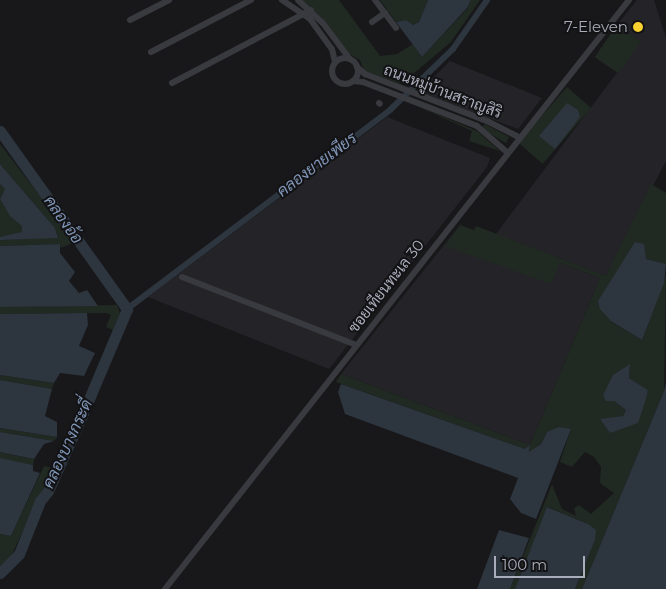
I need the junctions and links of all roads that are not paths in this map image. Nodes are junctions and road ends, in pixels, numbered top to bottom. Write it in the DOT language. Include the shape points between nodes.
graph roads {
  1 [pos="169,0"];
  2 [pos="251,0"];
  3 [pos="282,0"];
  4 [pos="298,0"];
  5 [pos="375,0"];
  6 [pos="629,0"];
  7 [pos="311,10"];
  8 [pos="385,13"];
  9 [pos="304,14"];
  10 [pos="130,20"];
  11 [pos="372,22"];
  12 [pos="396,28"];
  13 [pos="152,52"];
  14 [pos="349,58"];
  15 [pos="335,62"];
  16 [pos="357,67"];
  17 [pos="353,81"];
  18 [pos="172,83"];
  19 [pos="442,104"];
  20 [pos="439,112"];
  21 [pos="484,120"];
  22 [pos="481,130"];
  23 [pos="520,138"];
  24 [pos="508,152"];
  25 [pos="182,277"];
  26 [pos="356,345"];
  27 [pos="165,589"];
  1 -- 10 [label="street"];
  2 -- 13 [label="street"];
  3 -- 9 [label="street"];
  4 -- 7 [label="street"];
  5 -- 8 [label="street"];
  6 -- 23 [label="street, ซอยเทียนทะเล 30"];
  7 -- 9 [label="street"];
  7 -- 14 [label="street"];
  8 -- 11 [label="street"];
  8 -- 12 [label="street"];
  9 -- 15 [label="street" via="332,49"];
  9 -- 18 [label="street"];
  14 -- 15 [label="street"];
  14 -- 16 [label="street"];
  15 -- 17 [label="street" via="334,78 341,83"];
  16 -- 17 [label="street" via="358,75"];
  16 -- 19 [label="street, ถนนหมู่บ้านสราญสิริ" via="365,74"];
  17 -- 20 [label="street, ถนนหมู่บ้านสราญสิริ" via="358,80"];
  19 -- 20 [label="street"];
  19 -- 21 [label="street, ถนนหมู่บ้านสราญสิริ"];
  20 -- 22 [label="street, ถนนหมู่บ้านสราญสิริ"];
  21 -- 22 [label="street"];
  21 -- 23 [label="street, ถนนหมู่บ้านสราญสิริ"];
  22 -- 24 [label="street, ถนนหมู่บ้านสราญสิริ"];
  23 -- 24 [label="street, ซอยเทียนทะเล 30"];
  24 -- 26 [label="street, ซอยเทียนทะเล 30"];
  25 -- 26 [label="street"];
  26 -- 27 [label="street, ซอยเทียนทะเล 30"];
}
